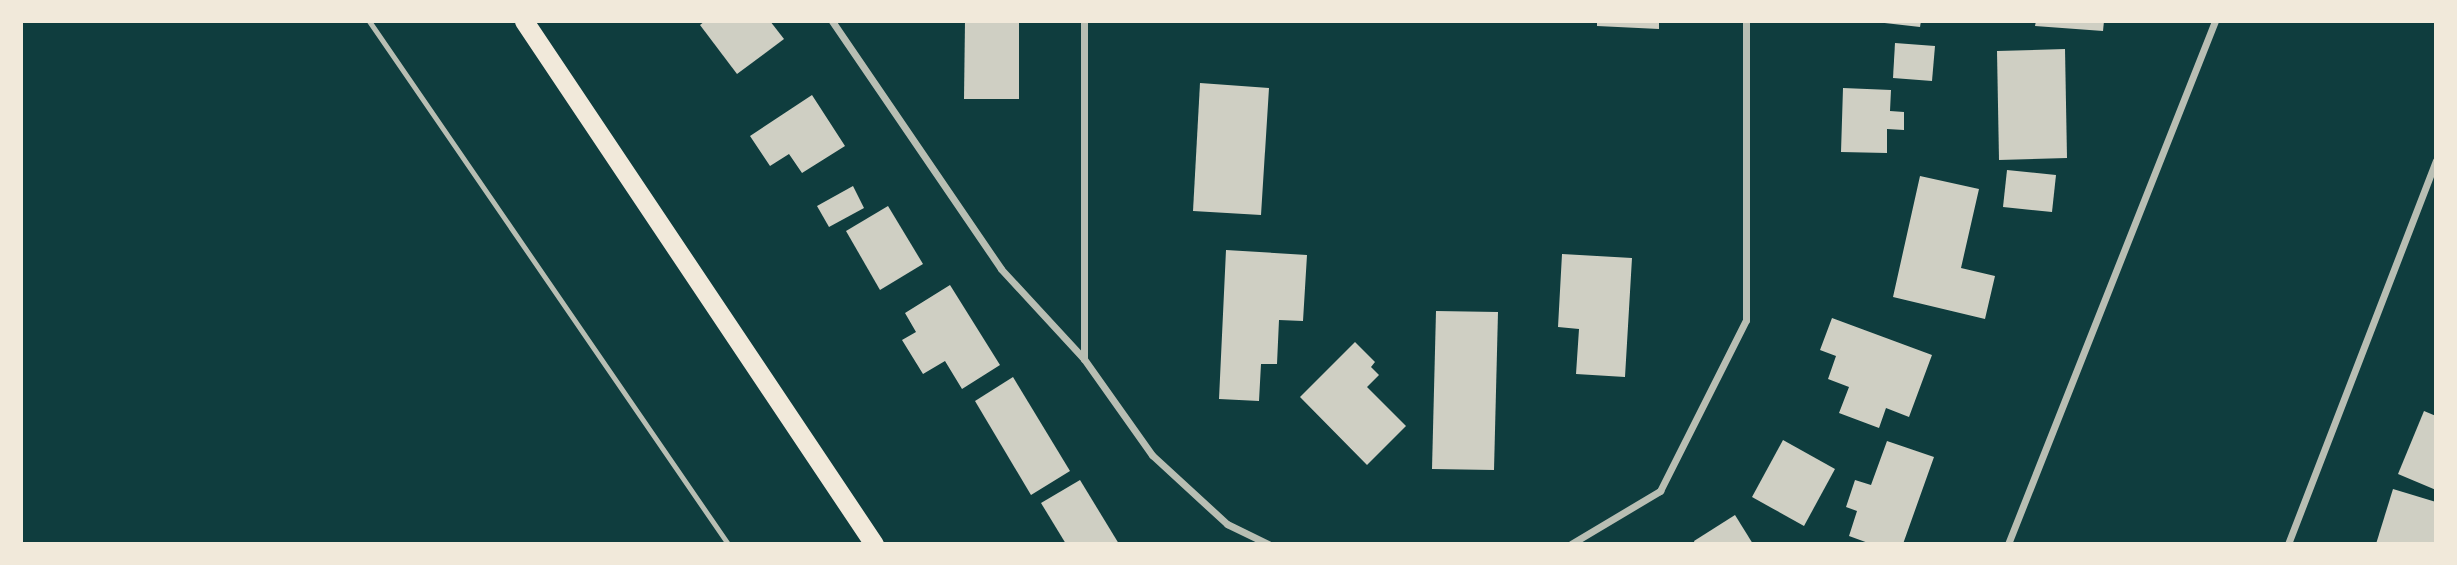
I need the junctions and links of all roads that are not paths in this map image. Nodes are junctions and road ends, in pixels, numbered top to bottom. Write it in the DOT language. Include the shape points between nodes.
graph roads {
  1 [pos="369,21"];
  2 [pos="524,21"];
  3 [pos="832,21"];
  4 [pos="1084,21"];
  5 [pos="1746,21"];
  6 [pos="2215,21"];
  7 [pos="2436,161"];
  8 [pos="1084,359"];
  9 [pos="728,544"];
  10 [pos="874,544"];
  11 [pos="1268,544"];
  12 [pos="1571,544"];
  13 [pos="2008,544"];
  14 [pos="2288,544"];
  1 -- 9 [label="lane"];
  2 -- 10 [label="highway"];
  3 -- 8 [label="street" via="1001,270"];
  4 -- 8 [label="street"];
  5 -- 12 [label="street" via="1746,320 1660,491"];
  6 -- 13 [label="street"];
  7 -- 14 [label="street"];
  8 -- 11 [label="street" via="1152,455 1227,524"];
}
